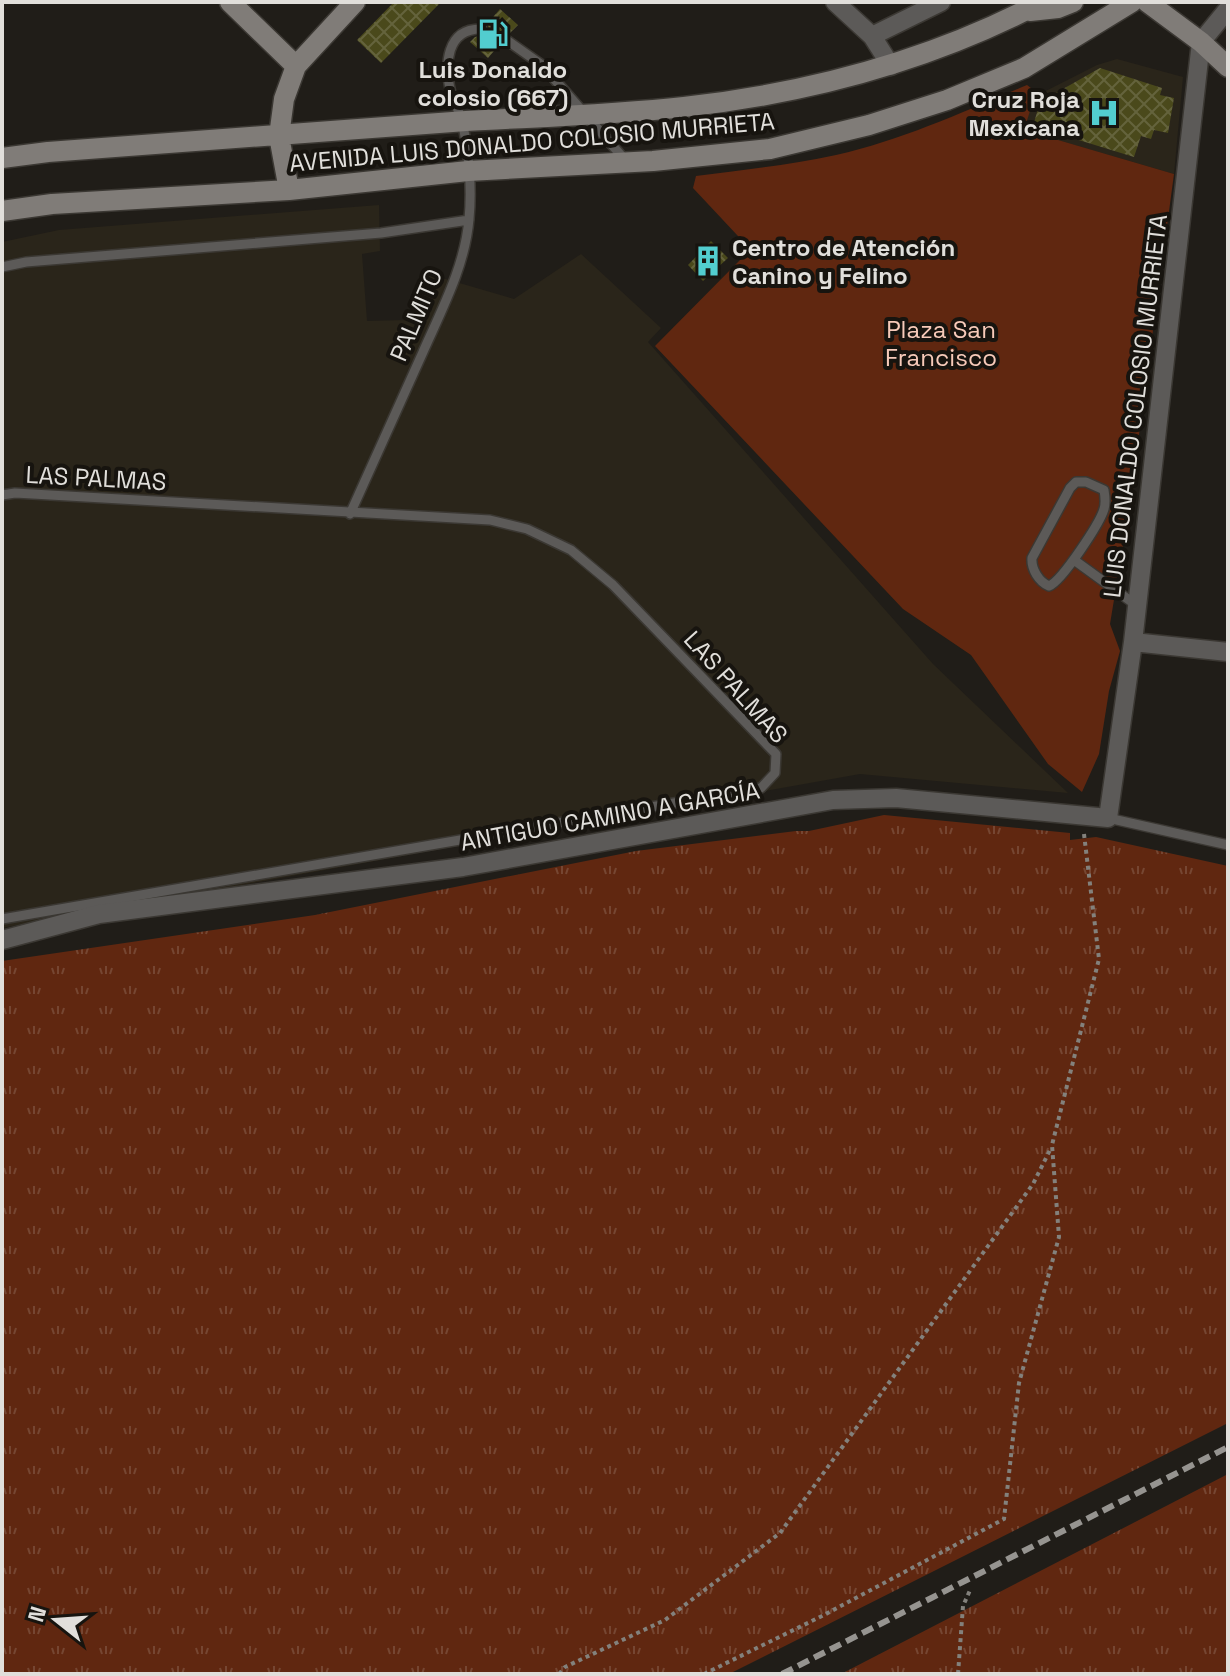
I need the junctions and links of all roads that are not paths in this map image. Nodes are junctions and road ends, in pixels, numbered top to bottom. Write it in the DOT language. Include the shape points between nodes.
graph roads {
  1 [pos="230,2"];
  2 [pos="355,2"];
  3 [pos="835,2"];
  4 [pos="941,2"];
  5 [pos="1073,2"];
  6 [pos="1132,2"];
  7 [pos="1147,2"];
  8 [pos="1034,6"];
  9 [pos="1228,9"];
  10 [pos="482,29"];
  11 [pos="872,36"];
  12 [pos="505,39"];
  13 [pos="1201,42"];
  14 [pos="296,66"];
  15 [pos="891,66"];
  16 [pos="1228,67"];
  17 [pos="586,114"];
  18 [pos="462,122"];
  19 [pos="279,136"];
  20 [pos="2,158"];
  21 [pos="626,161"];
  22 [pos="468,171"];
  23 [pos="289,190"];
  24 [pos="2,211"];
  25 [pos="469,220"];
  26 [pos="2,267"];
  27 [pos="2,495"];
  28 [pos="350,514"];
  29 [pos="1074,560"];
  30 [pos="1137,605"];
  31 [pos="1133,642"];
  32 [pos="1228,652"];
  33 [pos="1108,818"];
  34 [pos="1228,845"];
  35 [pos="2,919"];
  36 [pos="2,940"];
  1 -- 14 [label="main road"];
  2 -- 14 [label="main road"];
  3 -- 11 [label="street"];
  4 -- 11 [label="street"];
  5 -- 8 [label="main road, AVENIDA LUIS DONALDO COLOSIO MURRIETA" via="1042,12"];
  6 -- 21 [label="main road, AVENIDA LUIS DONALDO COLOSIO MURRIETA" via="1024,68 869,125 770,149"];
  7 -- 13 [label="main road"];
  8 -- 15 [label="main road, AVENIDA LUIS DONALDO COLOSIO MURRIETA"];
  9 -- 13 [label="street"];
  10 -- 18 [label="lane, PALMITO" via="458,36 448,63 451,93"];
  11 -- 15 [label="street"];
  12 -- 17 [label="lane" via="542,65"];
  13 -- 16 [label="main road"];
  13 -- 30 [label="street, LUIS DONALDO COLOSIO MURRIETA"];
  14 -- 19 [label="main road"];
  15 -- 17 [label="main road, AVENIDA LUIS DONALDO COLOSIO MURRIETA" via="737,100"];
  17 -- 18 [label="main road, AVENIDA LUIS DONALDO COLOSIO MURRIETA"];
  17 -- 21 [label="lane"];
  18 -- 19 [label="main road, AVENIDA LUIS DONALDO COLOSIO MURRIETA"];
  18 -- 22 [label="lane, PALMITO"];
  19 -- 20 [label="main road, AVENIDA LUIS DONALDO COLOSIO MURRIETA"];
  19 -- 23 [label="main road"];
  21 -- 22 [label="main road, AVENIDA LUIS DONALDO COLOSIO MURRIETA"];
  22 -- 23 [label="main road, AVENIDA LUIS DONALDO COLOSIO MURRIETA"];
  22 -- 25 [label="lane, PALMITO"];
  23 -- 24 [label="main road, AVENIDA LUIS DONALDO COLOSIO MURRIETA"];
  25 -- 26 [label="lane" via="381,233"];
  25 -- 28 [label="lane, PALMITO" via="457,274"];
  27 -- 28 [label="lane, LAS PALMAS"];
  28 -- 35 [label="lane, LAS PALMAS" via="490,520 527,529 571,550 613,585 776,754 775,773 761,788"];
  29 -- 29 [label="lane" via="1104,509 1104,490 1086,482 1070,488 1031,565 1049,586"];
  29 -- 30 [label="lane"];
  30 -- 31 [label="street, LUIS DONALDO COLOSIO MURRIETA"];
  31 -- 32 [label="street"];
  31 -- 33 [label="street, LUIS DONALDO COLOSIO MURRIETA"];
  33 -- 34 [label="lane, ANTIGUO CAMINO A GARCÍA"];
  33 -- 36 [label="street, ANTIGUO CAMINO A GARCÍA" via="896,798 833,800 463,867 99,914"];
}
